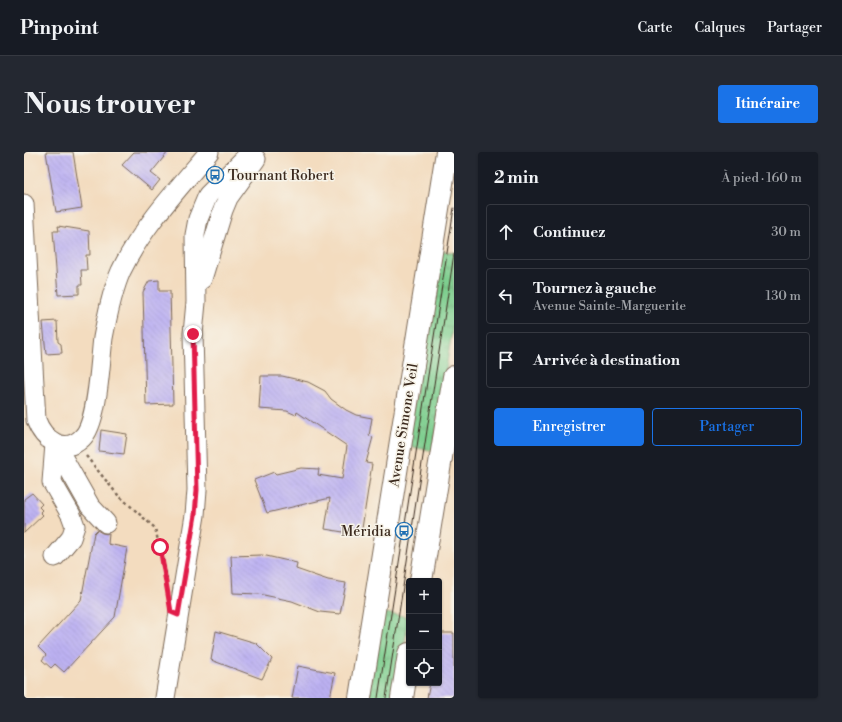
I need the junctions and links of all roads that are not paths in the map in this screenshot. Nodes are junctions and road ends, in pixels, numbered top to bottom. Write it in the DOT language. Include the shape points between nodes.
graph roads {
  1 [pos="209,152"];
  2 [pos="251,152"];
  3 [pos="259,152"];
  4 [pos="447,152"];
  5 [pos="24,204"];
  6 [pos="446,209"];
  7 [pos="204,237"];
  8 [pos="454,376"];
  9 [pos="56,444"];
  10 [pos="106,523"];
  11 [pos="55,557"];
  12 [pos="421,578"];
  13 [pos="406,673"];
  14 [pos="165,698"];
  15 [pos="360,698"];
  16 [pos="402,698"];
  1 -- 9 [label="street" via="154,220 121,272 104,337 91,423 82,438 75,443"];
  2 -- 7 [label="street" via="208,195 198,219"];
  3 -- 7 [label="street"];
  4 -- 6 [label="main road, Avenue Simone Veil"];
  5 -- 9 [label="street" via="36,420 44,435"];
  6 -- 15 [label="main road, Avenue Simone Veil"];
  7 -- 14 [label="street" via="193,334 197,490 195,515"];
  8 -- 12 [label="main road"];
  9 -- 10 [label="street" via="90,506"];
  9 -- 11 [label="street" via="52,482 75,526 71,538"];
  13 -- 16 [label="main road"];
}
